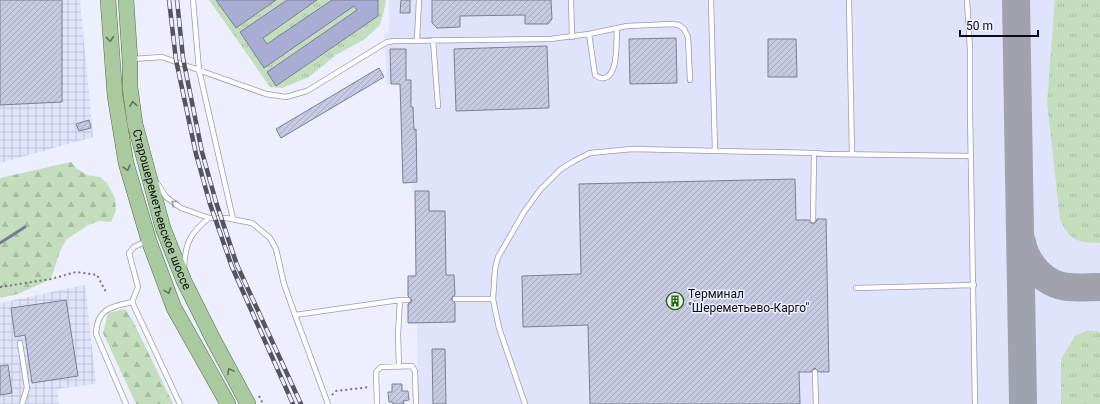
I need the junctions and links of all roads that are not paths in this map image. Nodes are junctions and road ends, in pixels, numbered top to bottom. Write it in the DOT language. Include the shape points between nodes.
graph roads {
  1 [pos="108,0"];
  2 [pos="126,0"];
  3 [pos="193,0"];
  4 [pos="419,0"];
  5 [pos="571,0"];
  6 [pos="711,0"];
  7 [pos="849,0"];
  8 [pos="967,0"];
  9 [pos="617,28"];
  10 [pos="590,34"];
  11 [pos="572,37"];
  12 [pos="417,40"];
  13 [pos="434,40"];
  14 [pos="130,60"];
  15 [pos="199,70"];
  16 [pos="690,80"];
  17 [pos="438,106"];
  18 [pos="715,151"];
  19 [pos="814,153"];
  20 [pos="852,154"];
  21 [pos="971,156"];
  22 [pos="144,158"];
  23 [pos="209,218"];
  24 [pos="233,219"];
  25 [pos="813,220"];
  26 [pos="149,241"];
  27 [pos="184,281"];
  28 [pos="974,285"];
  29 [pos="856,288"];
  30 [pos="455,298"];
  31 [pos="493,299"];
  32 [pos="400,300"];
  33 [pos="408,300"];
  34 [pos="132,302"];
  35 [pos="295,315"];
  36 [pos="20,343"];
  37 [pos="398,367"];
  38 [pos="815,372"];
  39 [pos="254,400"];
  40 [pos="327,402"];
  41 [pos="22,404"];
  42 [pos="126,404"];
  43 [pos="180,404"];
  44 [pos="228,404"];
  45 [pos="377,404"];
  46 [pos="416,404"];
  47 [pos="525,404"];
  48 [pos="816,404"];
  49 [pos="975,404"];
  1 -- 26 [label="main road, Старошереметьевское шоссе, one-way" via="120,128 126,163"];
  2 -- 14 [label="main road, Старошереметьевское шоссе"];
  3 -- 15 [label="lane"];
  4 -- 12 [label="lane"];
  5 -- 11 [label="lane"];
  6 -- 18 [label="lane"];
  7 -- 20 [label="lane"];
  8 -- 21 [label="lane"];
  9 -- 10 [label="lane"];
  9 -- 10 [label="lane" via="614,68 610,76 604,78 595,75"];
  9 -- 16 [label="lane" via="672,24 684,29 688,37"];
  10 -- 11 [label="lane"];
  11 -- 13 [label="lane"];
  12 -- 13 [label="lane"];
  12 -- 15 [label="lane" via="387,42 307,91 286,97 266,94"];
  13 -- 17 [label="lane"];
  14 -- 15 [label="lane" via="162,57"];
  22 -- 14 [label="main road, Старошереметьевское шоссе, one-way" via="135,124 130,87"];
  15 -- 24 [label="lane"];
  18 -- 19 [label="lane"];
  18 -- 31 [label="lane" via="632,149 590,153 561,169 540,190 524,212 498,257 494,269"];
  19 -- 20 [label="lane"];
  19 -- 25 [label="lane"];
  20 -- 21 [label="lane"];
  21 -- 28 [label="lane"];
  23 -- 22 [label="lane, one-way" via="172,203"];
  22 -- 27 [label="main road, Старошереметьевское шоссе" via="163,228"];
  23 -- 24 [label="lane"];
  23 -- 27 [label="lane" via="190,237 186,249"];
  24 -- 35 [label="lane" via="252,223 270,238 276,249"];
  26 -- 34 [label="lane" via="134,247 129,253 138,287"];
  26 -- 44 [label="main road, Старошереметьевское шоссе, one-way" via="174,308"];
  39 -- 27 [label="main road, Старошереметьевское шоссе, one-way" via="212,339"];
  28 -- 29 [label="lane"];
  28 -- 49 [label="lane"];
  30 -- 31 [label="lane"];
  31 -- 47 [label="lane" via="499,328"];
  32 -- 33 [label="lane"];
  32 -- 35 [label="lane"];
  32 -- 37 [label="lane"];
  34 -- 42 [label="lane" via="115,306 102,313 96,324 96,334"];
  34 -- 43 [label="lane"];
  35 -- 40 [label="lane"];
  36 -- 41 [label="lane" via="26,388"];
  37 -- 45 [label="lane" via="381,367 376,372"];
  37 -- 46 [label="lane" via="412,366 415,371"];
  38 -- 48 [label="lane"];
}
